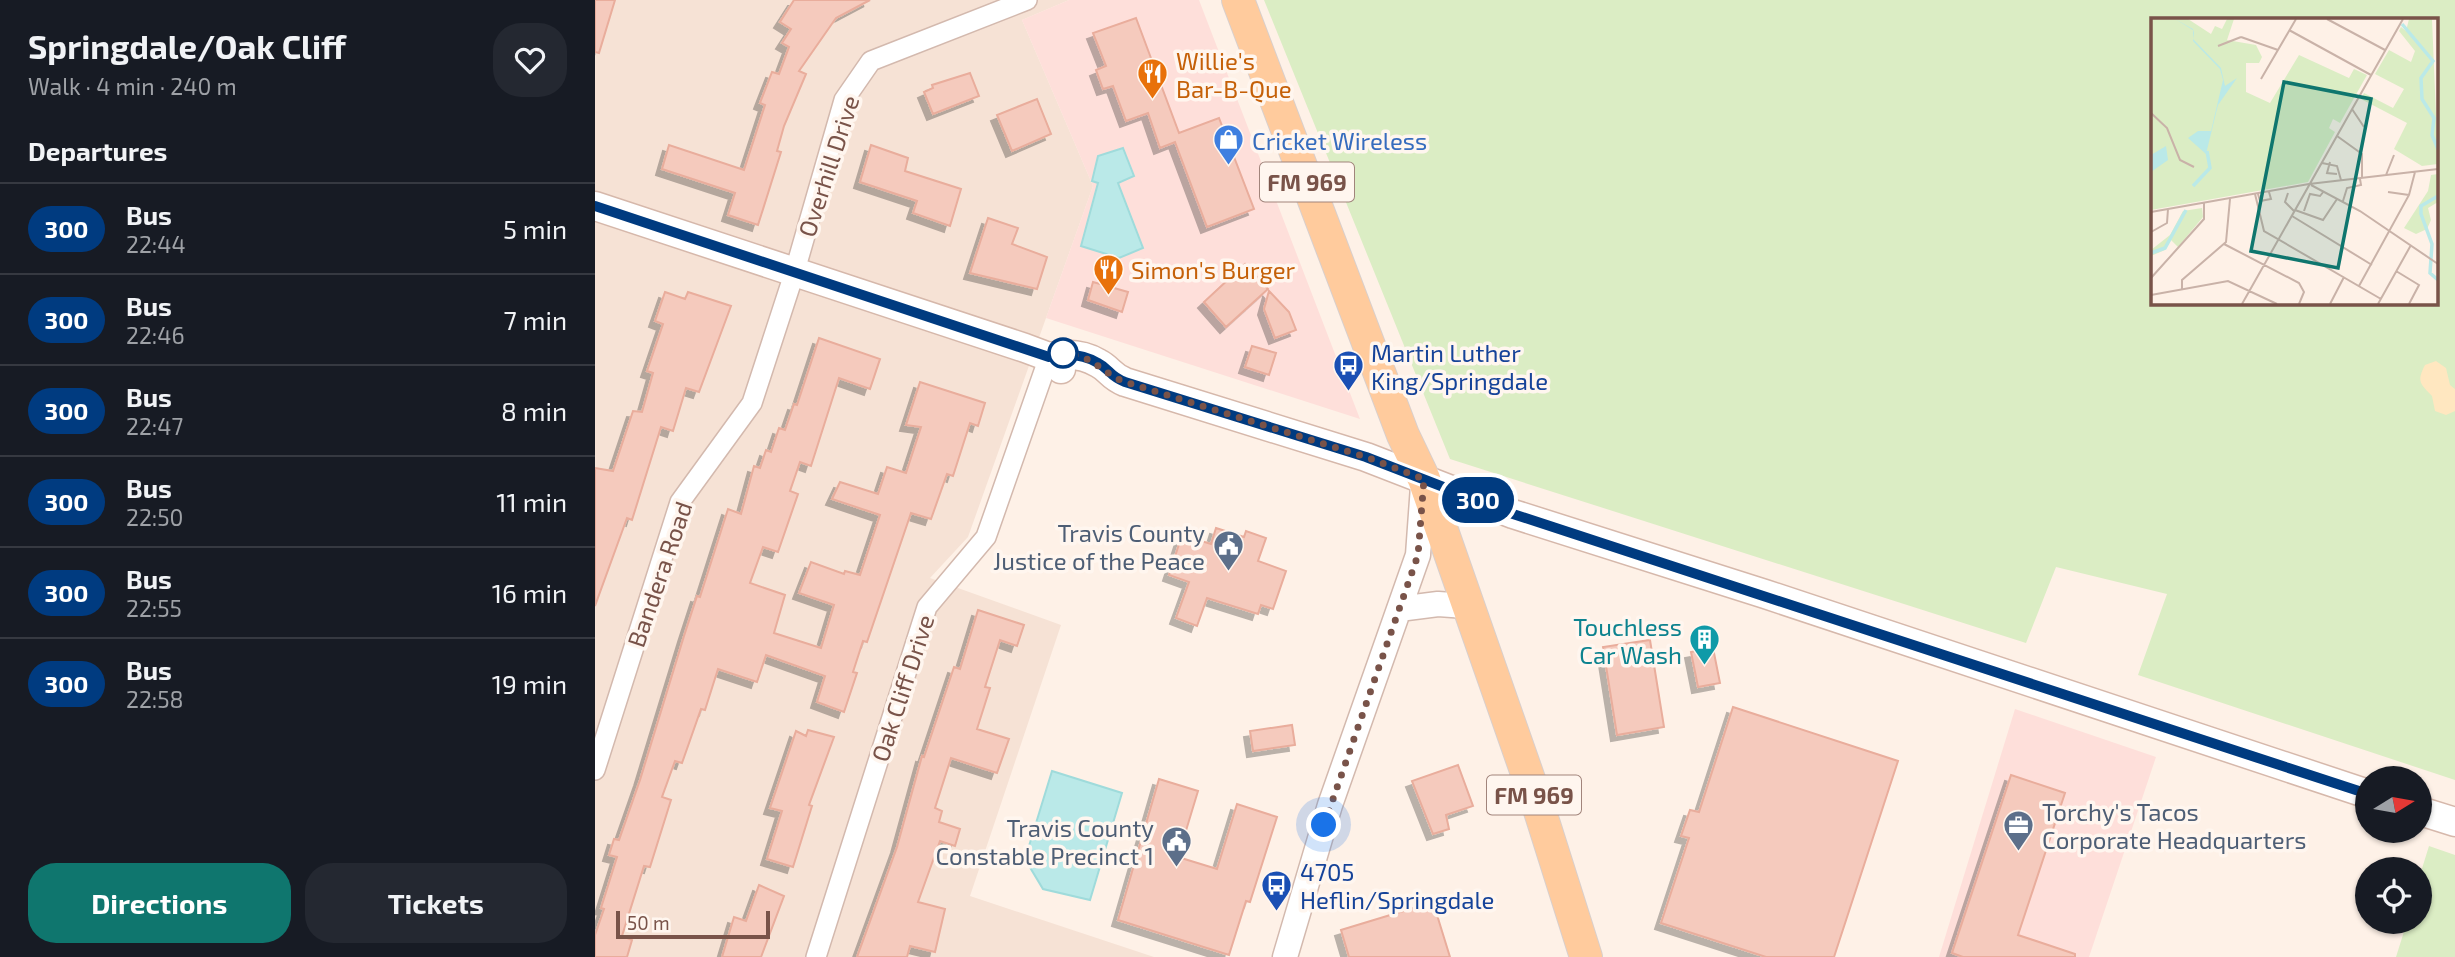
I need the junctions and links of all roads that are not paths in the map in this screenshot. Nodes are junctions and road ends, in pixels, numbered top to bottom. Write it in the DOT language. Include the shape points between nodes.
graph roads {
  1 [pos="1027,0"];
  2 [pos="1238,0"];
  3 [pos="595,206"];
  4 [pos="794,274"];
  5 [pos="1049,357"];
  6 [pos="1424,479"];
  7 [pos="1466,606"];
  8 [pos="1399,609"];
  9 [pos="595,770"];
  10 [pos="2355,790"];
  11 [pos="2433,815"];
  12 [pos="2455,822"];
  13 [pos="816,957"];
  14 [pos="1285,957"];
  15 [pos="1585,957"];
  1 -- 4 [label="street, Overhill Drive" via="871,61 844,100"];
  2 -- 6 [label="main road, FM 969" via="1403,435"];
  3 -- 4 [label="main road"];
  4 -- 5 [label="main road"];
  4 -- 9 [label="street, Bandera Road" via="752,403 680,502"];
  5 -- 6 [label="main road" via="1061,370 1093,380 1111,376"];
  5 -- 13 [label="street, Oak Cliff Drive" via="986,537 927,607"];
  6 -- 7 [label="main road, FM 969"];
  6 -- 8 [label="street" via="1418,555"];
  6 -- 10 [label="main road" via="1513,514"];
  7 -- 8 [label="street"];
  7 -- 15 [label="main road, FM 969" via="1538,805"];
  8 -- 14 [label="street" via="1330,805"];
  11 -- 12 [label="main road"];
}
